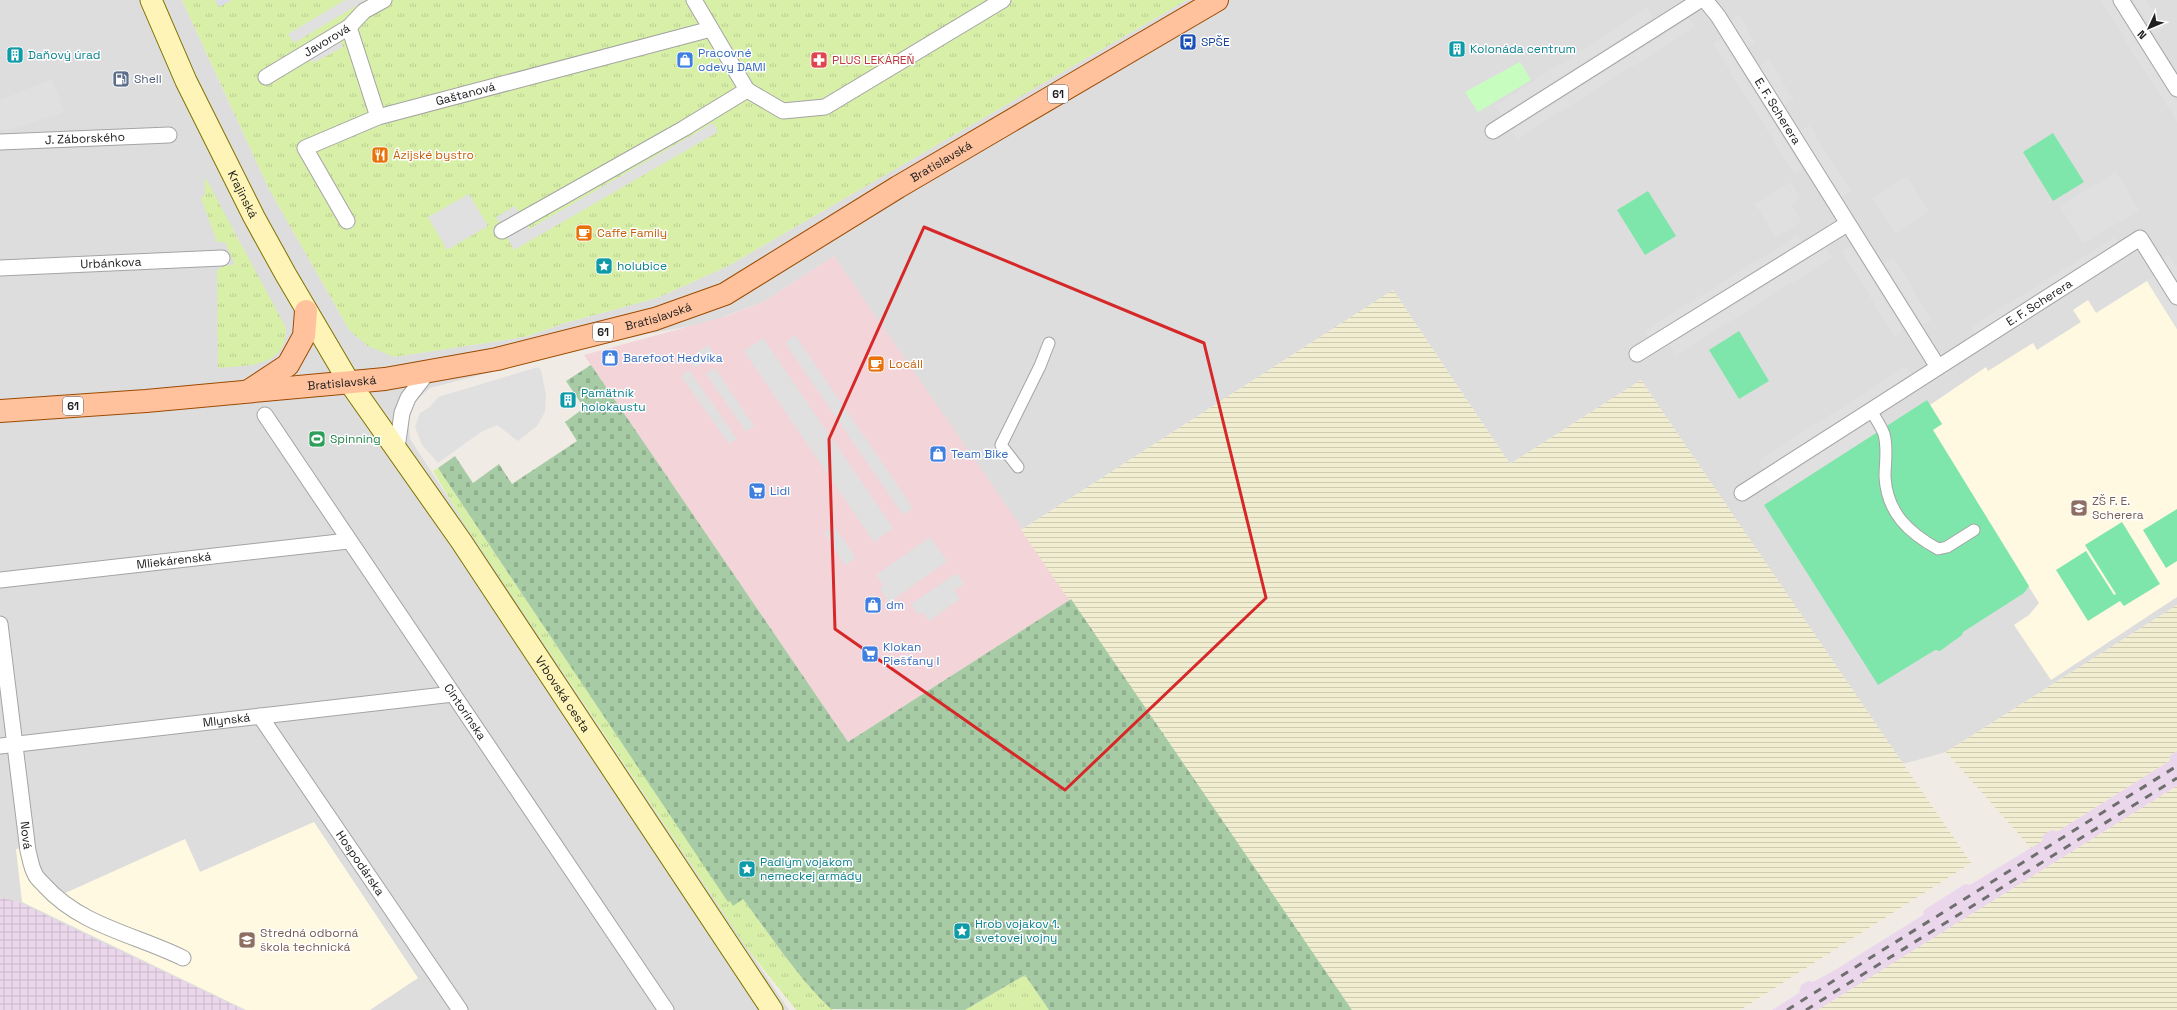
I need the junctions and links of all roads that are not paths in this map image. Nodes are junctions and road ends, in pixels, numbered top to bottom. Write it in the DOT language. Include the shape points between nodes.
graph roads {
  1 [pos="151,0"];
  2 [pos="384,0"];
  3 [pos="694,0"];
  4 [pos="1003,0"];
  5 [pos="1217,0"];
  6 [pos="1700,0"];
  7 [pos="1705,0"];
  8 [pos="2121,0"];
  9 [pos="349,27"];
  10 [pos="711,29"];
  11 [pos="266,77"];
  12 [pos="2177,89"];
  13 [pos="747,90"];
  14 [pos="378,116"];
  15 [pos="1493,131"];
  16 [pos="169,135"];
  17 [pos="0,142"];
  18 [pos="347,221"];
  19 [pos="1847,224"];
  20 [pos="502,231"];
  21 [pos="222,258"];
  22 [pos="0,268"];
  23 [pos="2177,297"];
  24 [pos="306,311"];
  25 [pos="1049,343"];
  26 [pos="1637,354"];
  27 [pos="1938,367"];
  28 [pos="428,372"];
  29 [pos="349,382"];
  30 [pos="249,390"];
  31 [pos="1871,410"];
  32 [pos="0,411"];
  33 [pos="265,415"];
  34 [pos="397,448"];
  35 [pos="1018,467"];
  36 [pos="1742,493"];
  37 [pos="1974,530"];
  38 [pos="348,541"];
  39 [pos="0,580"];
  40 [pos="0,624"];
  41 [pos="453,694"];
  42 [pos="260,716"];
  43 [pos="7,745"];
  44 [pos="183,958"];
  45 [pos="460,1010"];
  46 [pos="666,1010"];
  47 [pos="772,1010"];
  1 -- 24 [label="main road, Krajinská" via="186,81 250,210"];
  2 -- 9 [label="street, Javorová" via="364,11"];
  3 -- 10 [label="street"];
  4 -- 13 [label="street" via="825,107 783,111"];
  5 -- 28 [label="main road, Bratislavská / 61" via="898,187 725,294 655,319 497,359"];
  6 -- 15 [label="street"];
  7 -- 19 [label="street, E. F. Scherera" via="1718,16"];
  8 -- 12 [label="street"];
  9 -- 11 [label="street, Javorová"];
  9 -- 14 [label="street"];
  10 -- 13 [label="street"];
  10 -- 14 [label="street, Gaštanová"];
  13 -- 20 [label="street"];
  14 -- 18 [label="street, Gaštanová" via="305,148"];
  16 -- 17 [label="street, J. Záborského"];
  19 -- 26 [label="street"];
  19 -- 27 [label="street, E. F. Scherera"];
  21 -- 22 [label="street, Urbánkova"];
  23 -- 27 [label="street, E. F. Scherera" via="2140,238"];
  24 -- 29 [label="main road, Krajinská"];
  24 -- 30 [label="main road" via="304,336 288,365"];
  25 -- 35 [label="street" via="1001,445"];
  27 -- 31 [label="street, E. F. Scherera"];
  28 -- 29 [label="main road, Bratislavská / 61"];
  28 -- 34 [label="street" via="408,398 402,413"];
  29 -- 30 [label="main road, Bratislavská / 61"];
  29 -- 34 [label="main road, Vrbovská cesta"];
  30 -- 32 [label="main road, Bratislavská / 61" via="146,401"];
  31 -- 36 [label="street, E. F. Scherera"];
  31 -- 37 [label="street" via="1883,433 1887,451 1885,477 1889,496 1899,518 1908,529 1938,549 1948,547"];
  33 -- 38 [label="street, Cintorínska"];
  34 -- 47 [label="main road, Vrbovská cesta" via="483,573"];
  38 -- 39 [label="street, Mliekárenská"];
  38 -- 41 [label="street, Cintorínska"];
  40 -- 43 [label="street, Nová"];
  41 -- 42 [label="street, Mlynská"];
  41 -- 46 [label="street, Cintorínska"];
  42 -- 43 [label="street, Mlynská"];
  42 -- 45 [label="street, Hospodárska"];
  43 -- 44 [label="street, Nová" via="35,875 58,899 99,924"];
}
